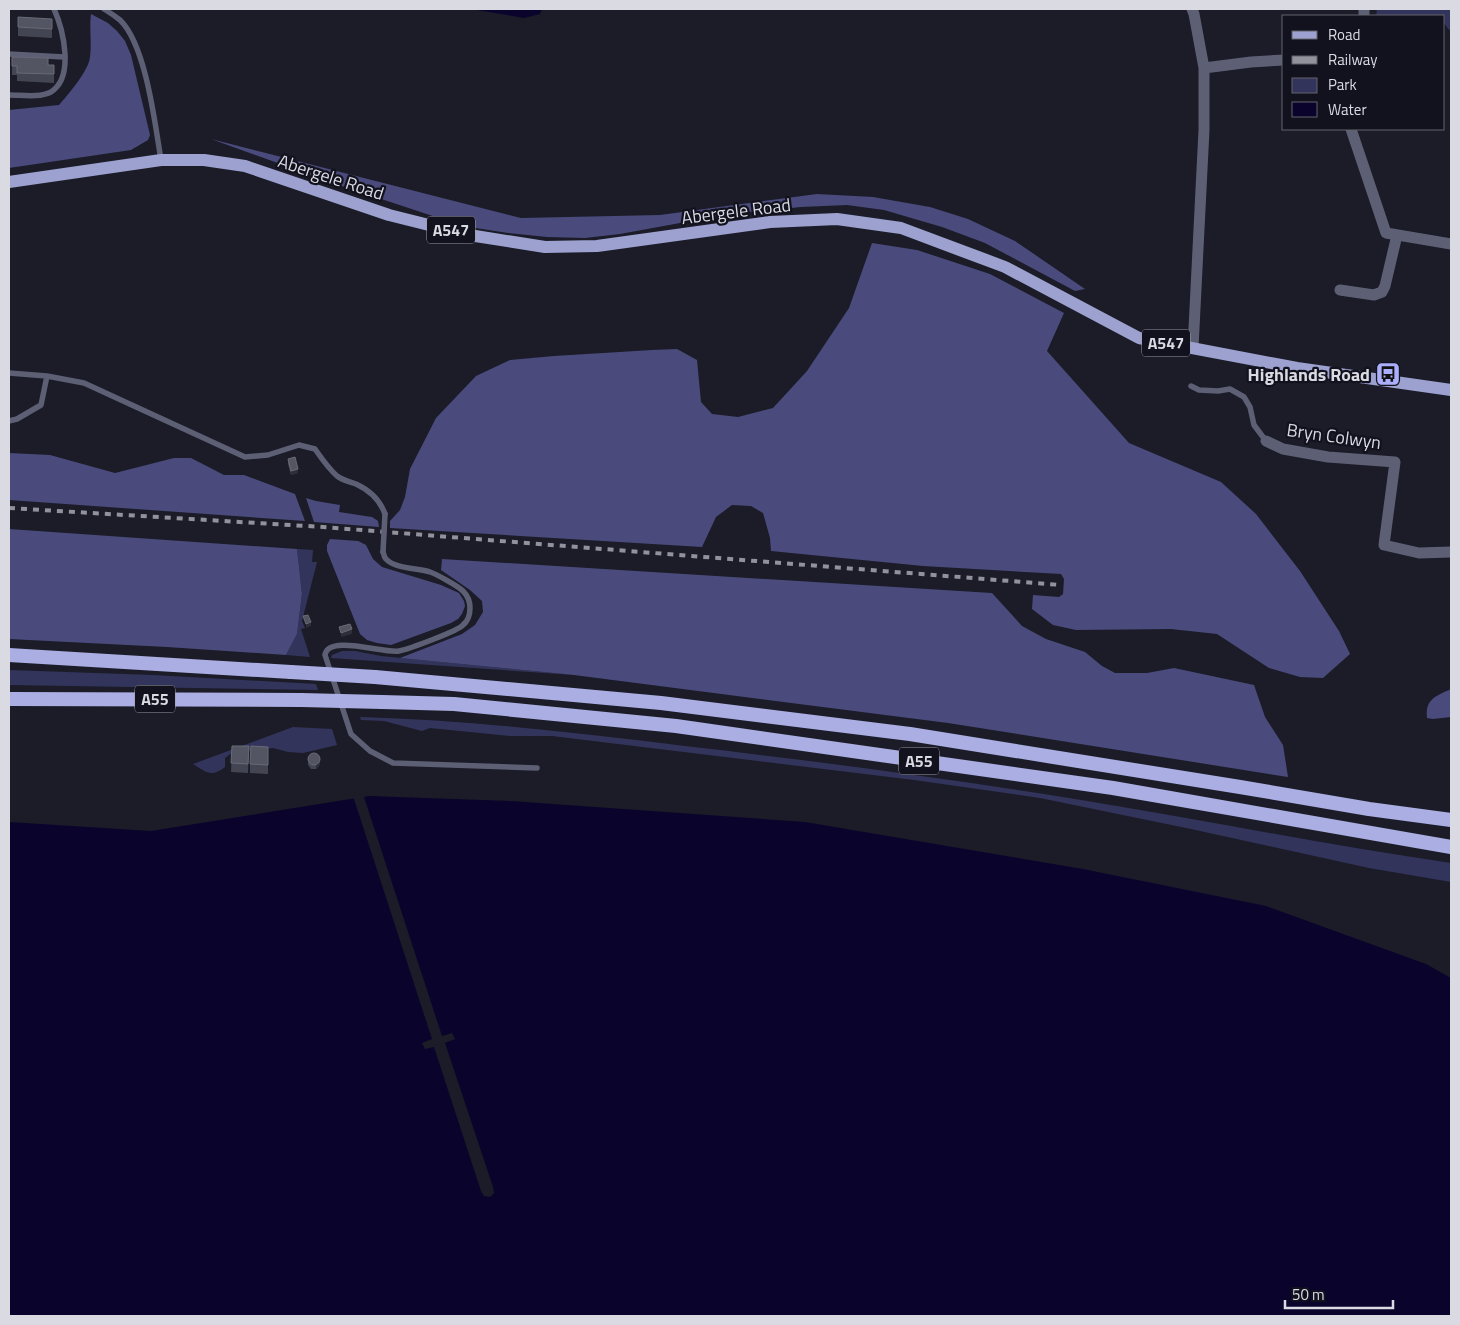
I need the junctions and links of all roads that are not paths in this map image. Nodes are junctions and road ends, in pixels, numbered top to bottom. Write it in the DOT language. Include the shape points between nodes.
graph roads {
  1 [pos="54,9"];
  2 [pos="104,9"];
  3 [pos="1192,9"];
  4 [pos="9,54"];
  5 [pos="64,57"];
  6 [pos="1282,60"];
  7 [pos="1204,68"];
  8 [pos="9,95"];
  9 [pos="1351,130"];
  10 [pos="161,160"];
  11 [pos="9,182"];
  12 [pos="1397,235"];
  13 [pos="1451,244"];
  14 [pos="1340,290"];
  15 [pos="1193,348"];
  16 [pos="9,373"];
  17 [pos="47,376"];
  18 [pos="1191,386"];
  19 [pos="1451,390"];
  20 [pos="9,421"];
  21 [pos="1266,441"];
  22 [pos="1451,552"];
  23 [pos="9,655"];
  24 [pos="9,699"];
  25 [pos="537,768"];
  26 [pos="1451,820"];
  27 [pos="1450,847"];
  1 -- 5 [label="lane" via="65,48"];
  2 -- 10 [label="lane" via="121,21 138,47"];
  3 -- 7 [label="street"];
  4 -- 5 [label="lane"];
  5 -- 8 [label="lane" via="63,74 50,92 36,96"];
  6 -- 7 [label="street"];
  7 -- 15 [label="street"];
  9 -- 12 [label="street" via="1386,233"];
  10 -- 11 [label="main road, Abergele Road / A547"];
  10 -- 15 [label="main road, Abergele Road / A547" via="204,160 245,166 389,214 469,235 546,247 597,246 770,222 837,219 901,228 1005,267 1139,338"];
  12 -- 13 [label="street"];
  12 -- 14 [label="street" via="1382,292 1374,295"];
  15 -- 19 [label="main road, Abergele Road / A547" via="1297,368"];
  16 -- 17 [label="lane"];
  17 -- 20 [label="lane" via="40,405"];
  17 -- 25 [label="lane, bridge" via="84,383 245,457 268,455 299,445 315,449 324,464 339,478 375,496 385,514 383,552 386,559 401,567 430,572 463,591 470,602 470,614 464,625 398,651 346,645 325,651 351,734 370,751 393,763"];
  18 -- 21 [label="lane" via="1199,390 1230,389 1244,396 1254,425"];
  21 -- 22 [label="street, Bryn Colwyn" via="1283,449 1319,455 1396,462 1384,545 1419,553"];
  23 -- 26 [label="highway, A55, bridge" via="375,677 661,703 910,734"];
  24 -- 27 [label="highway, A55, bridge" via="454,704 676,726 1113,788"];
}
